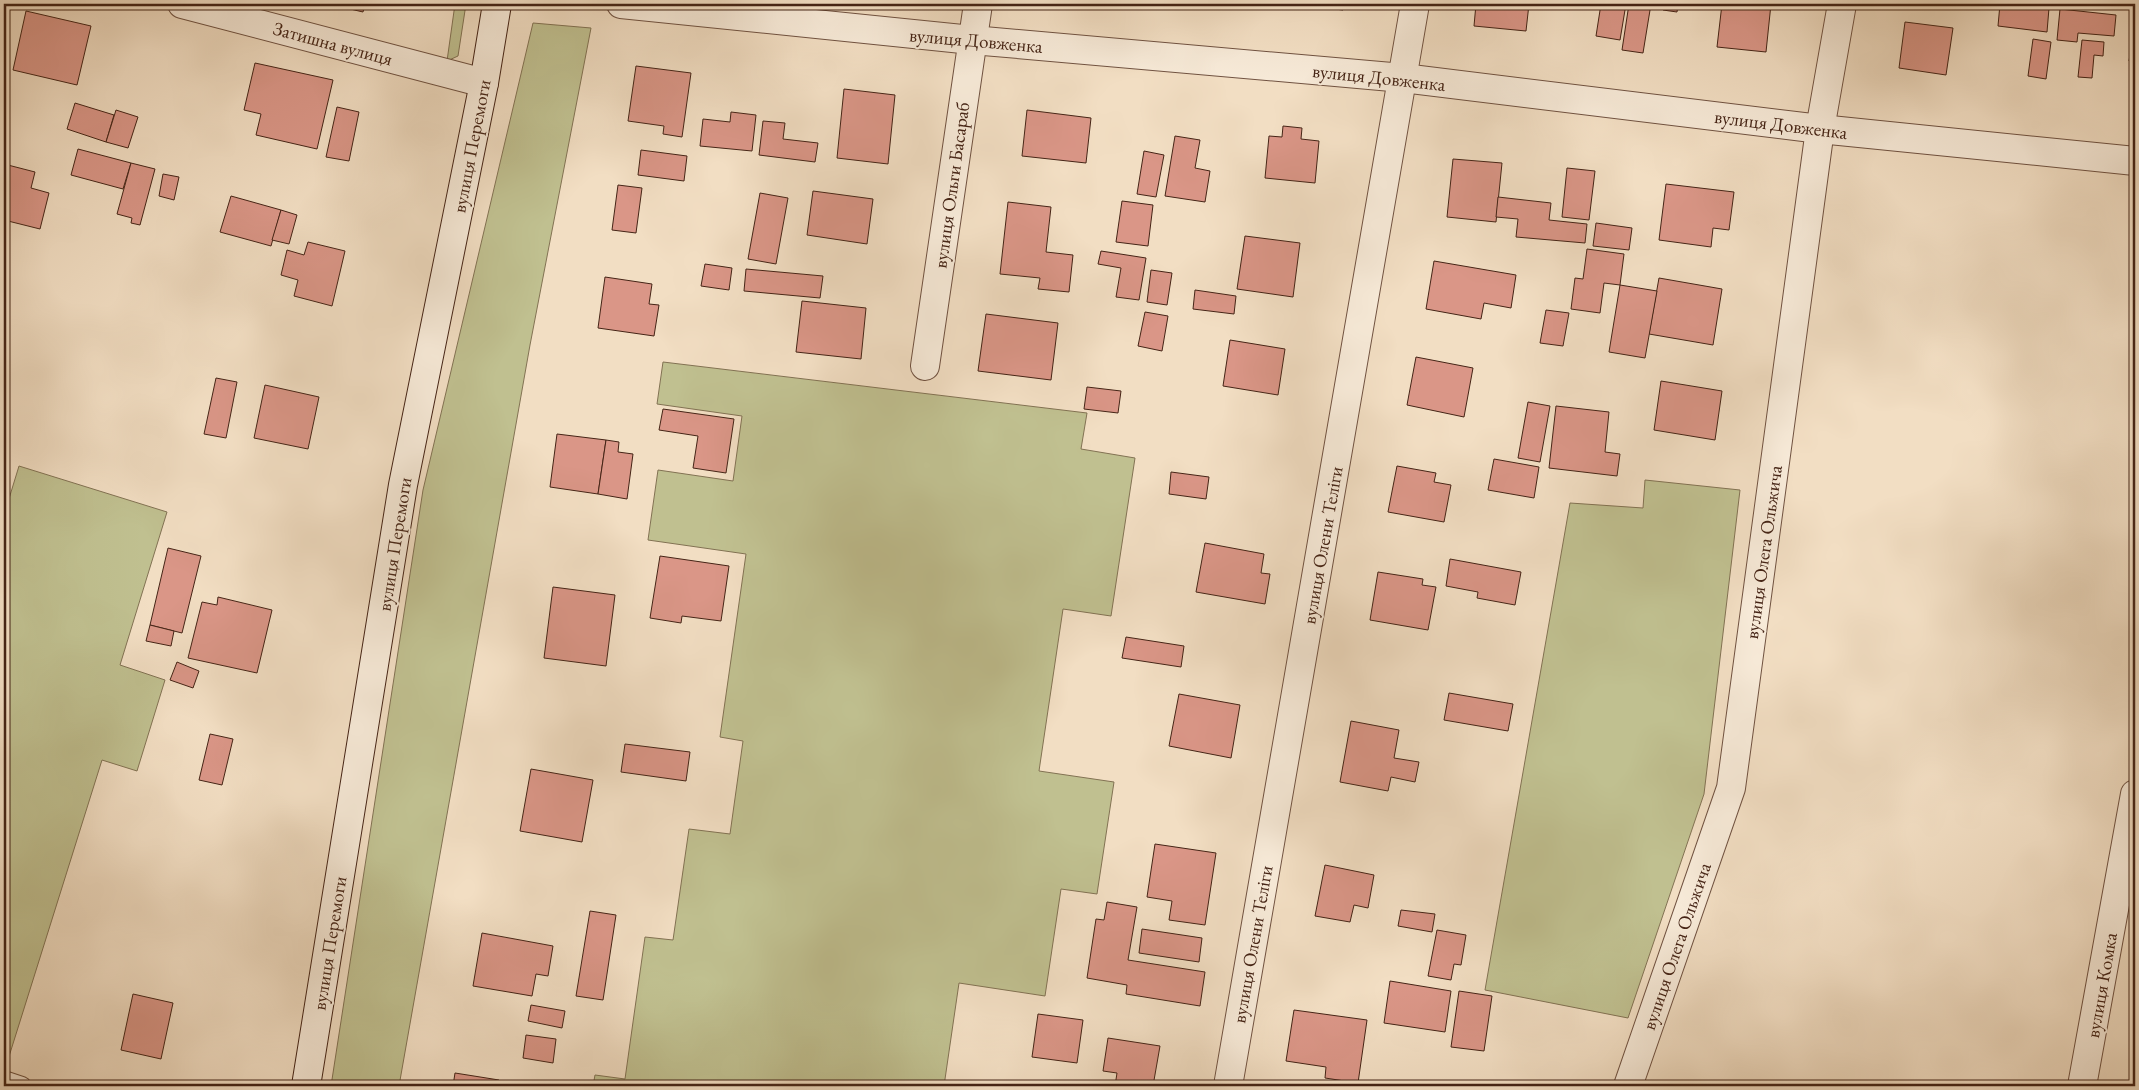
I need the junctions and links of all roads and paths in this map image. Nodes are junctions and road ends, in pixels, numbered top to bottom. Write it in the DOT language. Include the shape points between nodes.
graph roads {
  1 [pos="182,4"];
  2 [pos="497,4"];
  3 [pos="621,4"];
  4 [pos="978,4"];
  5 [pos="1415,4"];
  6 [pos="1842,4"];
  7 [pos="972,40"];
  8 [pos="1403,78"];
  9 [pos="484,83"];
  10 [pos="1820,129"];
  11 [pos="2135,162"];
  12 [pos="925,366"];
  13 [pos="2135,794"];
  14 [pos="4,1080"];
  15 [pos="22,1086"];
  16 [pos="306,1086"];
  17 [pos="1228,1086"];
  18 [pos="1628,1086"];
  19 [pos="2082,1086"];
  1 -- 9 [label="street, Затишна вулиця"];
  2 -- 9 [label="street, вулиця Перемоги"];
  3 -- 7 [label="street, вулиця Довженка"];
  4 -- 7 [label="street, вулиця Ольги Басараб"];
  5 -- 8 [label="street, вулиця Олени Теліги"];
  6 -- 10 [label="street, вулиця Олега Ольжича"];
  7 -- 8 [label="street, вулиця Довженка"];
  7 -- 12 [label="street, вулиця Ольги Басараб"];
  8 -- 10 [label="street, вулиця Довженка"];
  8 -- 17 [label="street, вулиця Олени Теліги"];
  9 -- 16 [label="street, вулиця Перемоги" via="403,485"];
  10 -- 11 [label="street, вулиця Довженка"];
  10 -- 18 [label="street, вулиця Олега Ольжича" via="1731,788"];
  13 -- 19 [label="street, вулиця Комка"];
  14 -- 15 [label="lane"];
}
